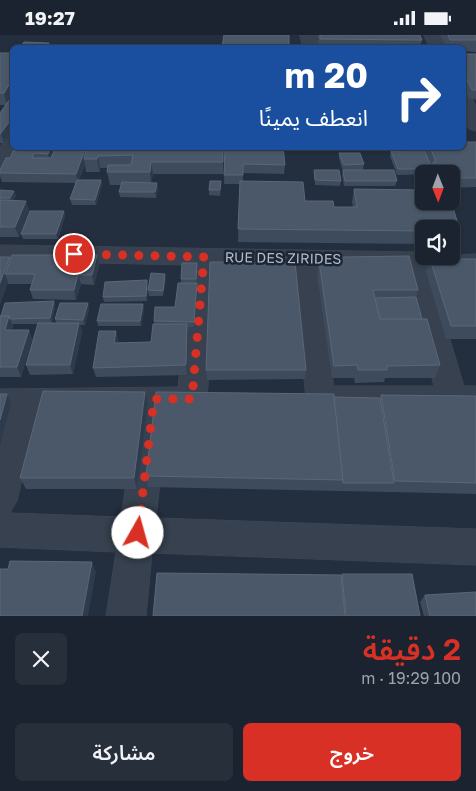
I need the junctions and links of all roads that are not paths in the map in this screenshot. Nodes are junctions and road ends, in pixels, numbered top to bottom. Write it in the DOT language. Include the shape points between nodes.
graph roads {
  1 [pos="466,104"];
  2 [pos="476,125"];
  3 [pos="10,147"];
  4 [pos="0,168"];
  5 [pos="0,253"];
  6 [pos="204,257"];
  7 [pos="304,259"];
  8 [pos="414,260"];
  9 [pos="476,262"];
  10 [pos="291,398"];
  11 [pos="321,398"];
  12 [pos="464,398"];
  13 [pos="154,399"];
  14 [pos="192,399"];
  15 [pos="222,399"];
  16 [pos="12,402"];
  17 [pos="0,501"];
  18 [pos="0,530"];
  19 [pos="138,533"];
  20 [pos="476,547"];
  21 [pos="126,616"];
  1 -- 2 [label="street"];
  3 -- 4 [label="street"];
  5 -- 6 [label="street, RUE DES ZIRIDES"];
  6 -- 7 [label="street, RUE DES ZIRIDES"];
  6 -- 14 [label="street"];
  7 -- 8 [label="street, RUE DES ZIRIDES"];
  7 -- 11 [label="street"];
  8 -- 9 [label="street, RUE DES ZIRIDES"];
  8 -- 12 [label="street"];
  10 -- 11 [label="street"];
  11 -- 12 [label="street"];
  13 -- 14 [label="street"];
  13 -- 16 [label="street"];
  13 -- 19 [label="street"];
  14 -- 15 [label="street"];
  16 -- 17 [label="street"];
  18 -- 19 [label="street"];
  19 -- 20 [label="street"];
  19 -- 21 [label="street"];
}
